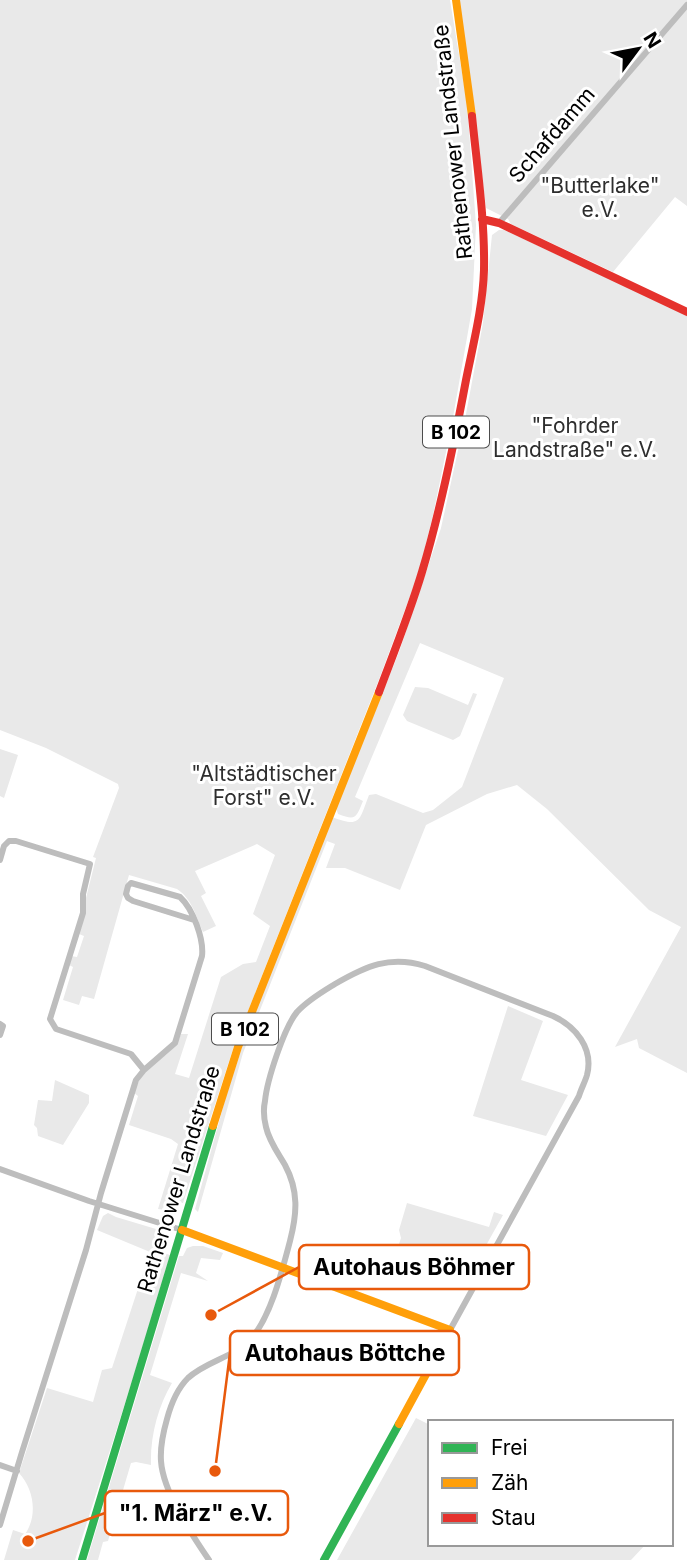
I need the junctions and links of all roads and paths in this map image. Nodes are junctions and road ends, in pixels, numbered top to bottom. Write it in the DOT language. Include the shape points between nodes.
graph roads {
  1 [pos="457,0"];
  2 [pos="687,5"];
  3 [pos="482,219"];
  4 [pos="499,223"];
  5 [pos="687,312"];
  6 [pos="0,860"];
  7 [pos="194,919"];
  8 [pos="0,1024"];
  9 [pos="0,1035"];
  10 [pos="144,1070"];
  11 [pos="0,1169"];
  12 [pos="99,1204"];
  13 [pos="182,1230"];
  14 [pos="282,1267"];
  15 [pos="450,1330"];
  16 [pos="0,1465"];
  17 [pos="16,1471"];
  18 [pos="0,1525"];
  19 [pos="82,1560"];
  20 [pos="209,1560"];
  21 [pos="324,1560"];
  1 -- 3 [label="main road, Rathenower Landstraße / B 102"];
  2 -- 4 [label="street, Schafdamm"];
  3 -- 4 [label="main road"];
  3 -- 13 [label="main road, Rathenower Landstraße / B 102" via="484,271 478,317 422,572 391,662 238,1046"];
  4 -- 5 [label="main road"];
  6 -- 10 [label="street" via="4,846 16,841 90,864 83,912 50,1019 56,1029 131,1054"];
  7 -- 7 [label="street" via="180,897 131,883 128,886 126,894 133,901"];
  7 -- 10 [label="street" via="202,956 175,1043"];
  8 -- 9 [label="street"];
  10 -- 12 [label="street" via="136,1080"];
  11 -- 12 [label="street"];
  12 -- 13 [label="street"];
  12 -- 17 [label="street"];
  13 -- 14 [label="main road"];
  13 -- 19 [label="main road, Rathenower Landstraße / B 102"];
  14 -- 15 [label="main road"];
  14 -- 15 [label="street" via="295,1223 296,1200 292,1179 269,1137 264,1102 291,1021 312,998 371,966 399,961 434,970 558,1018 580,1037 589,1062 579,1096"];
  14 -- 20 [label="street" via="258,1331 241,1348 187,1379 167,1416 160,1460 164,1477"];
  15 -- 21 [label="main road"];
  16 -- 17 [label="street"];
  17 -- 18 [label="street"];
}
